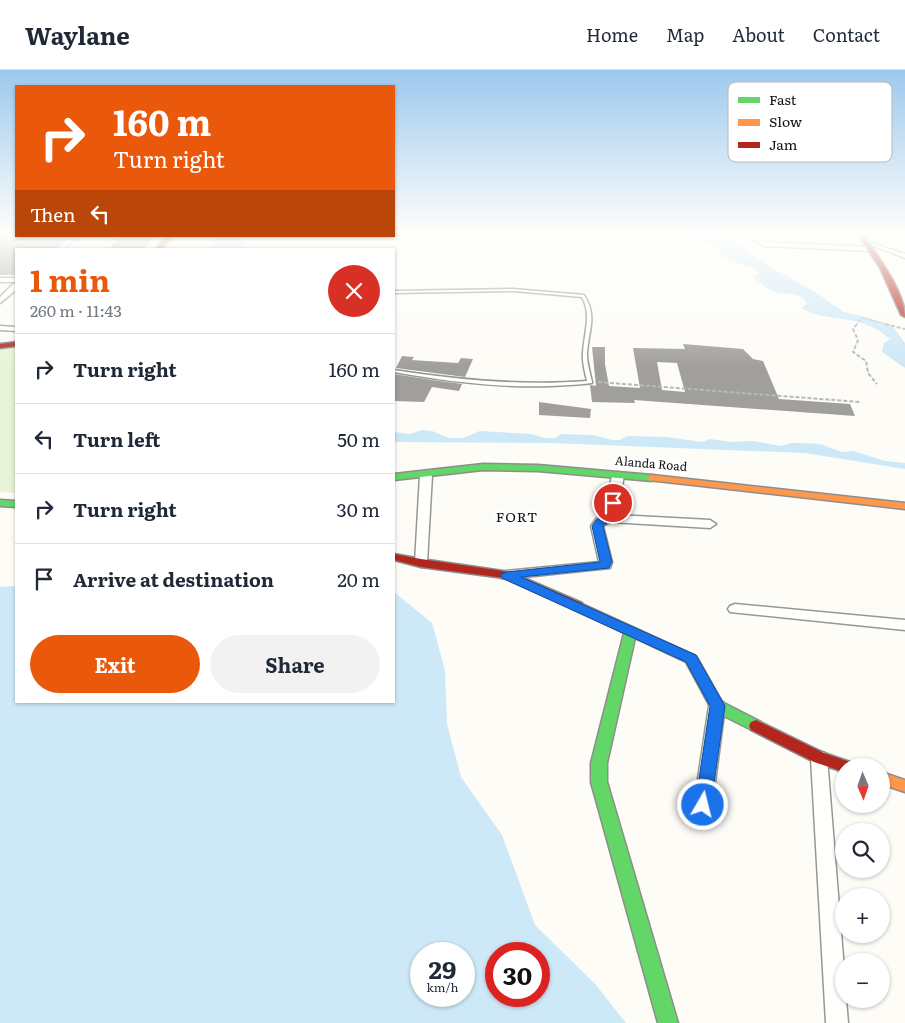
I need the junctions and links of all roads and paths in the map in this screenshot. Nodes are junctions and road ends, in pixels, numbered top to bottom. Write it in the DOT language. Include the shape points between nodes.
graph roads {
  1 [pos="888,278"];
  2 [pos="896,278"];
  3 [pos="0,280"];
  4 [pos="15,280"];
  5 [pos="15,287"];
  6 [pos="905,291"];
  7 [pos="395,292"];
  8 [pos="0,301"];
  9 [pos="905,315"];
  10 [pos="0,328"];
  11 [pos="15,329"];
  12 [pos="905,329"];
  13 [pos="15,344"];
  14 [pos="0,346"];
  15 [pos="395,371"];
  16 [pos="590,382"];
  17 [pos="877,384"];
  18 [pos="860,402"];
  19 [pos="426,475"];
  20 [pos="618,475"];
  21 [pos="395,477"];
  22 [pos="0,503"];
  23 [pos="15,504"];
  24 [pos="905,506"];
  25 [pos="610,518"];
  26 [pos="710,524"];
  27 [pos="395,557"];
  28 [pos="421,564"];
  29 [pos="506,575"];
  30 [pos="735,609"];
  31 [pos="905,625"];
  32 [pos="631,630"];
  33 [pos="718,706"];
  34 [pos="820,758"];
  35 [pos="835,763"];
  36 [pos="890,781"];
  37 [pos="905,786"];
  38 [pos="703,805"];
  39 [pos="668,1023"];
  40 [pos="837,1023"];
  1 -- 9 [label="main road"];
  2 -- 6 [label="main road"];
  3 -- 4 [label="street"];
  5 -- 8 [label="street"];
  7 -- 16 [label="lane" via="512,290 583,296 589,312 585,355"];
  10 -- 11 [label="street"];
  12 -- 17 [label="path" via="862,318 853,329 858,340 853,352 866,361 868,373"];
  13 -- 14 [label="main road"];
  15 -- 16 [label="lane" via="474,383 522,386"];
  16 -- 18 [label="path"];
  19 -- 20 [label="main road, Alanda Road" via="483,467"];
  19 -- 21 [label="main road, Alanda Road"];
  19 -- 28 [label="street"];
  20 -- 24 [label="main road, Alanda Road"];
  20 -- 25 [label="street"];
  22 -- 23 [label="main road"];
  25 -- 26 [label="street"];
  25 -- 29 [label="street" via="597,526 605,565"];
  27 -- 28 [label="main road"];
  28 -- 29 [label="main road"];
  29 -- 32 [label="main road"];
  30 -- 31 [label="street"];
  32 -- 33 [label="main road" via="691,659"];
  32 -- 39 [label="main road" via="599,763 599,782"];
  33 -- 34 [label="main road"];
  33 -- 38 [label="street"];
  34 -- 35 [label="main road"];
  34 -- 40 [label="street"];
  36 -- 37 [label="main road"];
}
